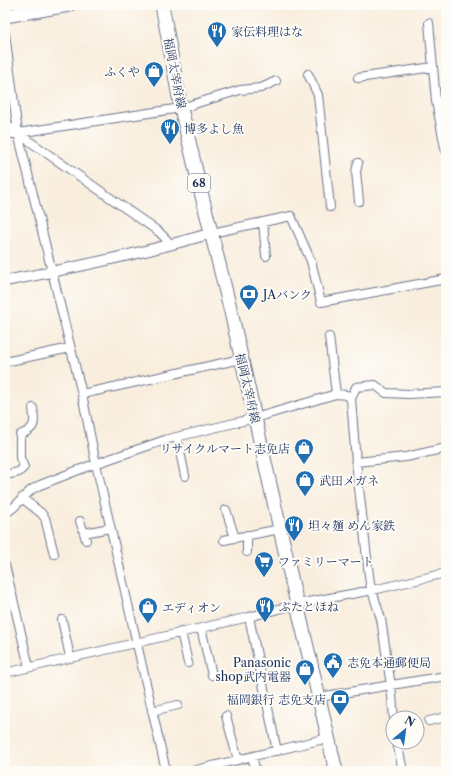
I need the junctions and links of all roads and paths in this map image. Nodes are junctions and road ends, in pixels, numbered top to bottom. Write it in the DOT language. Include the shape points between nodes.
graph roads {
  1 [pos="69,5"];
  2 [pos="162,5"];
  3 [pos="5,16"];
  4 [pos="429,23"];
  5 [pos="5,34"];
  6 [pos="432,66"];
  7 [pos="308,74"];
  8 [pos="358,78"];
  9 [pos="276,81"];
  10 [pos="181,108"];
  11 [pos="5,124"];
  12 [pos="18,133"];
  13 [pos="5,135"];
  14 [pos="446,153"];
  15 [pos="358,163"];
  16 [pos="359,201"];
  17 [pos="330,207"];
  18 [pos="262,222"];
  19 [pos="212,233"];
  20 [pos="172,245"];
  21 [pos="266,256"];
  22 [pos="52,272"];
  23 [pos="446,279"];
  24 [pos="5,281"];
  25 [pos="329,337"];
  26 [pos="70,348"];
  27 [pos="241,359"];
  28 [pos="5,362"];
  29 [pos="446,392"];
  30 [pos="82,394"];
  31 [pos="336,394"];
  32 [pos="351,399"];
  33 [pos="33,408"];
  34 [pos="255,418"];
  35 [pos="177,437"];
  36 [pos="446,448"];
  37 [pos="356,462"];
  38 [pos="96,464"];
  39 [pos="5,475"];
  40 [pos="186,476"];
  41 [pos="22,498"];
  42 [pos="226,510"];
  43 [pos="5,514"];
  44 [pos="80,521"];
  45 [pos="110,528"];
  46 [pos="280,529"];
  47 [pos="247,535"];
  48 [pos="235,538"];
  49 [pos="224,540"];
  50 [pos="247,552"];
  51 [pos="54,554"];
  52 [pos="5,565"];
  53 [pos="446,573"];
  54 [pos="373,590"];
  55 [pos="296,604"];
  56 [pos="249,617"];
  57 [pos="62,620"];
  58 [pos="201,628"];
  59 [pos="181,632"];
  60 [pos="136,642"];
  61 [pos="70,658"];
  62 [pos="188,663"];
  63 [pos="29,667"];
  64 [pos="5,673"];
  65 [pos="212,675"];
  66 [pos="446,676"];
  67 [pos="392,686"];
  68 [pos="319,697"];
  69 [pos="178,705"];
  70 [pos="394,710"];
  71 [pos="152,711"];
  72 [pos="226,716"];
  73 [pos="446,717"];
  74 [pos="429,721"];
  75 [pos="328,738"];
  76 [pos="398,750"];
  77 [pos="277,751"];
  78 [pos="252,757"];
  79 [pos="238,760"];
  80 [pos="166,771"];
  81 [pos="192,771"];
  82 [pos="256,771"];
  83 [pos="336,771"];
  84 [pos="402,771"];
  1 -- 3 [label="main road"];
  2 -- 10 [label="main road, 福岡太宰府線 / 68"];
  4 -- 6 [label="street"];
  5 -- 12 [label="street"];
  6 -- 8 [label="street"];
  6 -- 14 [label="street"];
  7 -- 17 [label="street" via="318,95"];
  9 -- 10 [label="street" via="262,88 240,90"];
  10 -- 12 [label="street"];
  10 -- 19 [label="main road, 福岡太宰府線 / 68"];
  11 -- 12 [label="street"];
  12 -- 13 [label="street"];
  12 -- 20 [label="street" via="159,232"];
  12 -- 22 [label="street"];
  15 -- 16 [label="street" via="356,172"];
  18 -- 19 [label="street"];
  18 -- 21 [label="street"];
  18 -- 23 [label="street" via="291,216 311,261 321,302"];
  19 -- 20 [label="street"];
  19 -- 27 [label="main road, 福岡太宰府線 / 68"];
  20 -- 22 [label="street"];
  22 -- 24 [label="street"];
  22 -- 26 [label="street"];
  25 -- 31 [label="street"];
  26 -- 28 [label="street"];
  26 -- 30 [label="street"];
  27 -- 30 [label="street"];
  27 -- 34 [label="main road, 福岡太宰府線 / 68"];
  29 -- 32 [label="street" via="409,394 386,392 375,386 356,387"];
  30 -- 38 [label="street"];
  31 -- 32 [label="street"];
  31 -- 34 [label="street"];
  32 -- 37 [label="street"];
  33 -- 39 [label="street" via="32,429 20,435 20,458 24,467 19,472"];
  34 -- 35 [label="street"];
  34 -- 46 [label="main road, 福岡太宰府線 / 68"];
  35 -- 38 [label="street"];
  35 -- 40 [label="street"];
  36 -- 37 [label="street" via="406,457"];
  37 -- 54 [label="street" via="370,584"];
  38 -- 41 [label="street" via="40,485"];
  38 -- 45 [label="street"];
  41 -- 43 [label="street"];
  41 -- 51 [label="street" via="45,518"];
  42 -- 48 [label="street"];
  44 -- 45 [label="street" via="85,537"];
  45 -- 60 [label="street"];
  46 -- 47 [label="street"];
  46 -- 55 [label="main road, 福岡太宰府線 / 68"];
  47 -- 48 [label="street"];
  47 -- 50 [label="street"];
  48 -- 49 [label="street"];
  52 -- 63 [label="street"];
  53 -- 54 [label="street"];
  54 -- 55 [label="street"];
  54 -- 67 [label="street" via="381,619"];
  55 -- 56 [label="street"];
  55 -- 68 [label="main road, 福岡太宰府線 / 68"];
  56 -- 58 [label="street"];
  56 -- 77 [label="street"];
  57 -- 61 [label="street"];
  58 -- 59 [label="street"];
  58 -- 65 [label="street"];
  59 -- 60 [label="street"];
  59 -- 62 [label="street"];
  60 -- 61 [label="street"];
  60 -- 71 [label="street"];
  61 -- 63 [label="street"];
  63 -- 64 [label="street"];
  66 -- 67 [label="street"];
  67 -- 68 [label="street"];
  67 -- 70 [label="street"];
  68 -- 75 [label="main road, 福岡太宰府線 / 68"];
  69 -- 71 [label="street"];
  71 -- 80 [label="street"];
  72 -- 79 [label="street"];
  73 -- 74 [label="street"];
  75 -- 77 [label="street"];
  75 -- 83 [label="main road, 福岡太宰府線 / 68"];
  76 -- 84 [label="street"];
  77 -- 78 [label="street"];
  78 -- 79 [label="street"];
  78 -- 82 [label="street"];
  79 -- 81 [label="street"];
}
